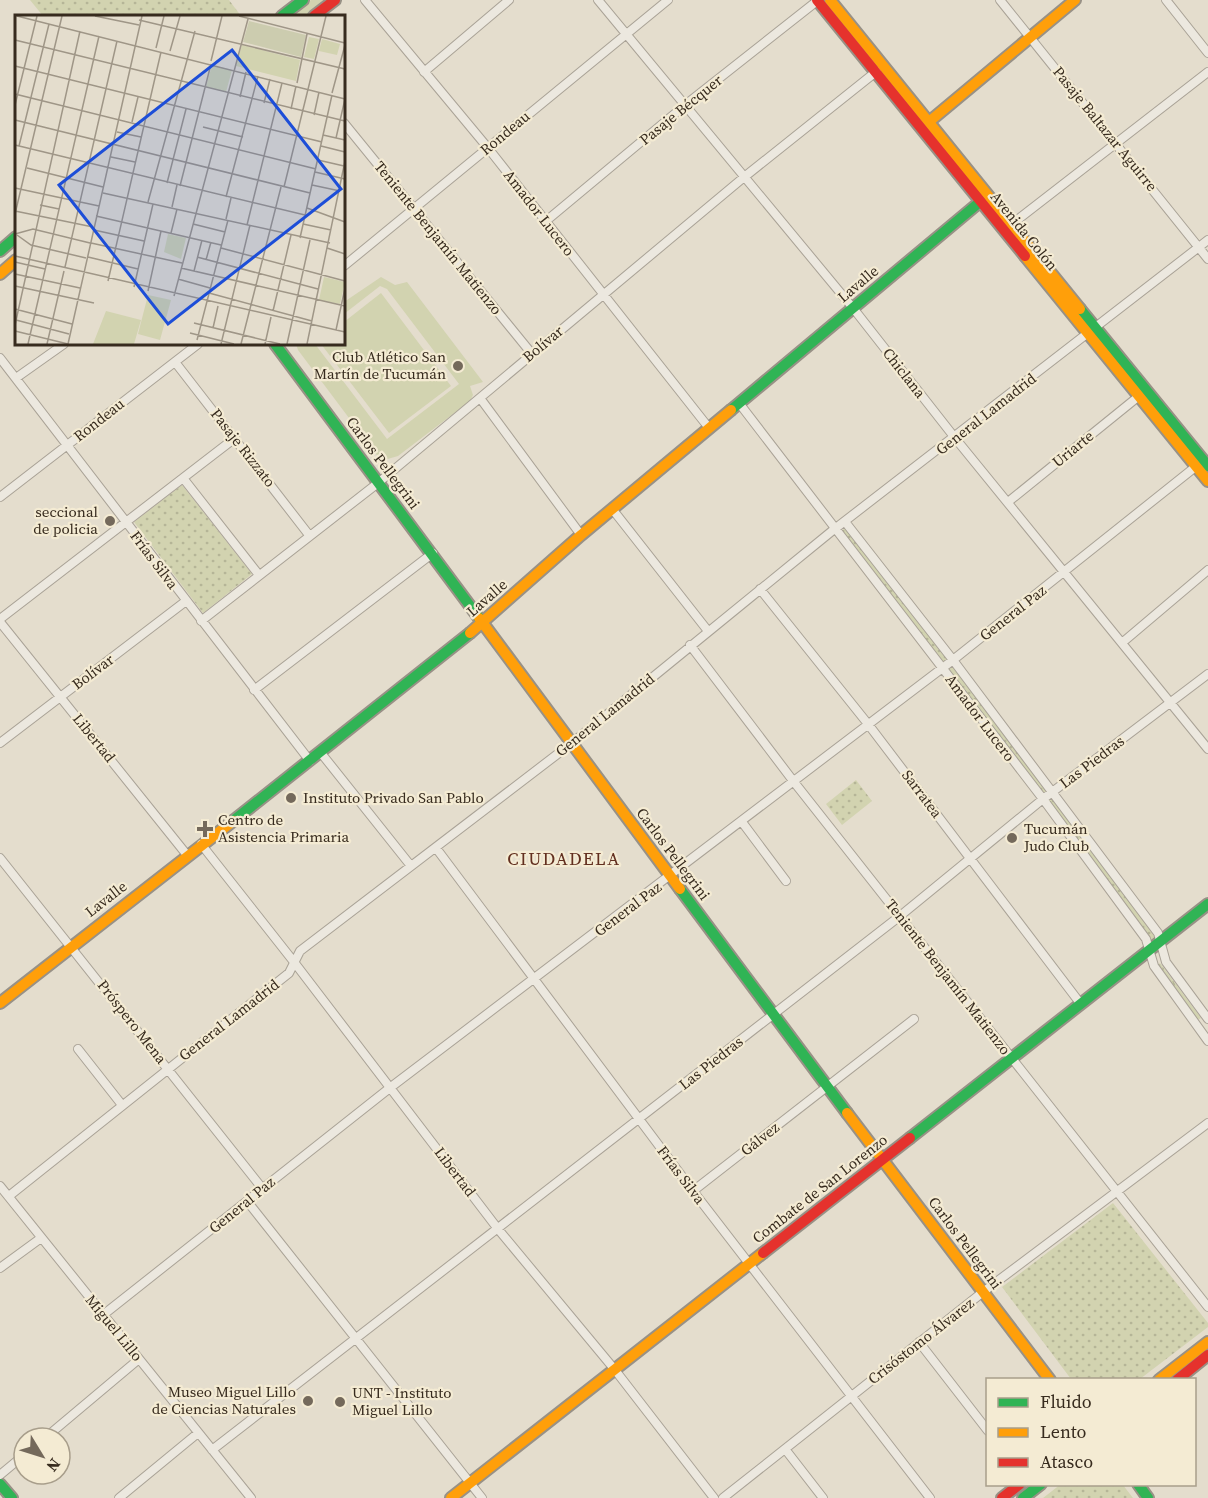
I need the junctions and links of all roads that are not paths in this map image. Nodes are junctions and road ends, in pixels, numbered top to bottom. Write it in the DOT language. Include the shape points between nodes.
graph roads {
  1 [pos="303,0"];
  2 [pos="335,0"];
  3 [pos="366,0"];
  4 [pos="509,0"];
  5 [pos="598,0"];
  6 [pos="668,0"];
  7 [pos="817,0"];
  8 [pos="1000,0"];
  9 [pos="1075,0"];
  10 [pos="1166,0"];
  11 [pos="835,2"];
  12 [pos="283,15"];
  13 [pos="315,15"];
  14 [pos="625,34"];
  15 [pos="1030,37"];
  16 [pos="1208,53"];
  17 [pos="880,68"];
  18 [pos="424,72"];
  19 [pos="1208,72"];
  20 [pos="684,106"];
  21 [pos="930,121"];
  22 [pos="345,124"];
  23 [pos="921,129"];
  24 [pos="1116,142"];
  25 [pos="488,148"];
  26 [pos="743,178"];
  27 [pos="981,201"];
  28 [pos="414,207"];
  29 [pos="546,221"];
  30 [pos="1012,224"];
  31 [pos="15,238"];
  32 [pos="1208,240"];
  33 [pos="1198,247"];
  34 [pos="0,251"];
  35 [pos="1208,259"];
  36 [pos="15,261"];
  37 [pos="345,265"];
  38 [pos="0,274"];
  39 [pos="602,295"];
  40 [pos="853,308"];
  41 [pos="1092,330"];
  42 [pos="63,345"];
  43 [pos="197,345"];
  44 [pos="276,345"];
  45 [pos="532,354"];
  46 [pos="0,358"];
  47 [pos="175,362"];
  48 [pos="16,378"];
  49 [pos="1139,396"];
  50 [pos="480,398"];
  51 [pos="739,403"];
  52 [pos="709,428"];
  53 [pos="236,438"];
  54 [pos="955,438"];
  55 [pos="66,446"];
  56 [pos="1204,463"];
  57 [pos="183,478"];
  58 [pos="1208,481"];
  59 [pos="378,483"];
  60 [pos="0,497"];
  61 [pos="1008,502"];
  62 [pos="613,510"];
  63 [pos="126,523"];
  64 [pos="846,523"];
  65 [pos="836,529"];
  66 [pos="309,535"];
  67 [pos="581,535"];
  68 [pos="433,553"];
  69 [pos="1208,570"];
  70 [pos="1066,572"];
  71 [pos="259,575"];
  72 [pos="760,589"];
  73 [pos="186,602"];
  74 [pos="0,620"];
  75 [pos="201,621"];
  76 [pos="484,622"];
  77 [pos="708,631"];
  78 [pos="1123,642"];
  79 [pos="690,645"];
  80 [pos="953,660"];
  81 [pos="942,668"];
  82 [pos="1208,674"];
  83 [pos="254,690"];
  84 [pos="61,697"];
  85 [pos="1171,702"];
  86 [pos="868,724"];
  87 [pos="0,743"];
  88 [pos="572,743"];
  89 [pos="1208,749"];
  90 [pos="321,753"];
  91 [pos="310,761"];
  92 [pos="794,782"];
  93 [pos="1053,792"];
  94 [pos="1043,799"];
  95 [pos="741,822"];
  96 [pos="201,844"];
  97 [pos="436,848"];
  98 [pos="187,855"];
  99 [pos="0,858"];
  100 [pos="970,858"];
  101 [pos="411,866"];
  102 [pos="672,877"];
  103 [pos="786,882"];
  104 [pos="1208,904"];
  105 [pos="900,916"];
  106 [pos="1161,940"];
  107 [pos="71,946"];
  108 [pos="1150,949"];
  109 [pos="294,962"];
  110 [pos="534,980"];
  111 [pos="0,1003"];
  112 [pos="1080,1003"];
  113 [pos="773,1014"];
  114 [pos="914,1019"];
  115 [pos="1208,1020"];
  116 [pos="1198,1028"];
  117 [pos="1208,1041"];
  118 [pos="78,1049"];
  119 [pos="1011,1058"];
  120 [pos="168,1068"];
  121 [pos="391,1087"];
  122 [pos="827,1087"];
  123 [pos="122,1105"];
  124 [pos="638,1119"];
  125 [pos="1208,1123"];
  126 [pos="882,1158"];
  127 [pos="0,1186"];
  128 [pos="262,1188"];
  129 [pos="693,1191"];
  130 [pos="1116,1191"];
  131 [pos="9,1196"];
  132 [pos="247,1201"];
  133 [pos="498,1229"];
  134 [pos="41,1238"];
  135 [pos="749,1264"];
  136 [pos="0,1268"];
  137 [pos="983,1292"];
  138 [pos="1208,1307"];
  139 [pos="103,1315"];
  140 [pos="354,1339"];
  141 [pos="920,1342"];
  142 [pos="1208,1342"];
  143 [pos="1208,1355"];
  144 [pos="139,1359"];
  145 [pos="615,1370"];
  146 [pos="1048,1378"];
  147 [pos="1162,1378"];
  148 [pos="1179,1378"];
  149 [pos="851,1396"];
  150 [pos="59,1426"];
  151 [pos="986,1430"];
  152 [pos="198,1433"];
  153 [pos="785,1449"];
  154 [pos="212,1450"];
  155 [pos="12,1465"];
  156 [pos="0,1475"];
  157 [pos="470,1483"];
  158 [pos="0,1484"];
  159 [pos="1019,1486"];
  160 [pos="1040,1486"];
  161 [pos="1139,1486"];
  162 [pos="12,1498"];
  163 [pos="119,1498"];
  164 [pos="251,1498"];
  165 [pos="451,1498"];
  166 [pos="482,1498"];
  167 [pos="714,1498"];
  168 [pos="723,1498"];
  169 [pos="823,1498"];
  170 [pos="930,1498"];
  171 [pos="1002,1498"];
  172 [pos="1023,1498"];
  173 [pos="1148,1498"];
  1 -- 12 [label="street"];
  2 -- 13 [label="street"];
  3 -- 18 [label="street, Amador Lucero"];
  4 -- 18 [label="street"];
  5 -- 14 [label="street, Chiclana"];
  6 -- 14 [label="street, Rondeau"];
  7 -- 17 [label="street, Avenida Colón"];
  7 -- 20 [label="street, Pasaje Bécquer"];
  8 -- 15 [label="street, Pasaje Baltazar Aguirre"];
  9 -- 15 [label="street"];
  10 -- 16 [label="street"];
  11 -- 17 [label="street, Avenida Colón"];
  14 -- 20 [label="street, Chiclana"];
  14 -- 25 [label="street, Rondeau"];
  15 -- 21 [label="street"];
  15 -- 24 [label="street, Pasaje Baltazar Aguirre"];
  17 -- 21 [label="street, Avenida Colón"];
  17 -- 23 [label="street, Avenida Colón"];
  17 -- 26 [label="street, Bolívar"];
  18 -- 25 [label="street, Amador Lucero"];
  19 -- 24 [label="street"];
  20 -- 26 [label="street, Chiclana"];
  20 -- 29 [label="street, Pasaje Bécquer"];
  21 -- 23 [label="street"];
  21 -- 30 [label="street, Avenida Colón"];
  22 -- 28 [label="street, Teniente Benjamín Matienzo"];
  23 -- 27 [label="street, Avenida Colón"];
  24 -- 30 [label="street"];
  24 -- 33 [label="street, Pasaje Baltazar Aguirre"];
  25 -- 28 [label="street, Rondeau"];
  25 -- 29 [label="street, Amador Lucero"];
  26 -- 39 [label="street, Bolívar"];
  26 -- 40 [label="street, Chiclana"];
  27 -- 40 [label="street, Lavalle"];
  27 -- 41 [label="street, Avenida Colón"];
  28 -- 37 [label="street, Rondeau"];
  28 -- 45 [label="street, Teniente Benjamín Matienzo"];
  29 -- 39 [label="street, Amador Lucero"];
  30 -- 41 [label="street, Avenida Colón"];
  31 -- 34 [label="street"];
  32 -- 33 [label="street, General Lamadrid"];
  33 -- 35 [label="street, Pasaje Baltazar Aguirre"];
  33 -- 41 [label="street, General Lamadrid"];
  36 -- 38 [label="street"];
  39 -- 45 [label="street, Bolívar"];
  39 -- 52 [label="street, Amador Lucero"];
  40 -- 51 [label="street, Lavalle"];
  40 -- 54 [label="street, Chiclana"];
  41 -- 49 [label="street, Avenida Colón"];
  41 -- 54 [label="street, General Lamadrid"];
  41 -- 56 [label="street, Avenida Colón"];
  42 -- 48 [label="street"];
  43 -- 47 [label="street, Rondeau"];
  44 -- 59 [label="street, Carlos Pellegrini"];
  45 -- 50 [label="street, Bolívar"];
  46 -- 48 [label="street, Frías Silva"];
  47 -- 53 [label="street, Pasaje Rizzato"];
  47 -- 55 [label="street, Rondeau"];
  48 -- 55 [label="street, Frías Silva"];
  49 -- 56 [label="street, Avenida Colón"];
  49 -- 61 [label="street, Uriarte"];
  50 -- 59 [label="street, Bolívar"];
  50 -- 67 [label="street"];
  51 -- 52 [label="street, Lavalle"];
  51 -- 65 [label="street, Amador Lucero"];
  52 -- 62 [label="street, Lavalle"];
  53 -- 57 [label="street"];
  53 -- 66 [label="street, Pasaje Rizzato"];
  54 -- 61 [label="street, Chiclana"];
  54 -- 64 [label="street, General Lamadrid"];
  55 -- 60 [label="street, Rondeau"];
  55 -- 63 [label="street, Frías Silva"];
  56 -- 58 [label="street, Avenida Colón"];
  56 -- 70 [label="street, General Paz"];
  57 -- 63 [label="street"];
  57 -- 71 [label="street"];
  59 -- 66 [label="street, Bolívar"];
  59 -- 68 [label="street, Carlos Pellegrini"];
  61 -- 70 [label="street, Chiclana"];
  62 -- 67 [label="street, Lavalle"];
  62 -- 77 [label="street"];
  63 -- 73 [label="street, Frías Silva"];
  63 -- 74 [label="street"];
  64 -- 65 [label="street, General Lamadrid"];
  64 -- 80 [label="street, Amador Lucero"];
  65 -- 72 [label="street, General Lamadrid"];
  65 -- 81 [label="street, Amador Lucero"];
  66 -- 71 [label="street, Bolívar"];
  67 -- 76 [label="street, Lavalle"];
  68 -- 76 [label="street, Carlos Pellegrini"];
  68 -- 83 [label="street"];
  69 -- 78 [label="street"];
  70 -- 78 [label="street, Chiclana"];
  70 -- 80 [label="street, General Paz"];
  71 -- 75 [label="street, Bolívar"];
  72 -- 77 [label="street, General Lamadrid"];
  72 -- 86 [label="street, Sarratea"];
  73 -- 75 [label="street, Frías Silva"];
  73 -- 84 [label="street, Bolívar"];
  74 -- 84 [label="street, Libertad"];
  75 -- 83 [label="street, Frías Silva"];
  76 -- 88 [label="street, Carlos Pellegrini"];
  76 -- 90 [label="street, Lavalle"];
  77 -- 79 [label="street, General Lamadrid"];
  78 -- 85 [label="street, Chiclana"];
  79 -- 88 [label="street, General Lamadrid"];
  79 -- 92 [label="street, Teniente Benjamín Matienzo"];
  80 -- 81 [label="street, General Paz"];
  80 -- 93 [label="street, Amador Lucero"];
  81 -- 86 [label="street, General Paz"];
  81 -- 94 [label="street, Amador Lucero"];
  82 -- 85 [label="street, Las Piedras"];
  83 -- 91 [label="street, Frías Silva"];
  84 -- 87 [label="street, Bolívar"];
  84 -- 98 [label="street, Libertad"];
  85 -- 89 [label="street, Chiclana"];
  85 -- 93 [label="street, Las Piedras"];
  86 -- 92 [label="street, General Paz"];
  86 -- 100 [label="street, Sarratea"];
  88 -- 97 [label="street, General Lamadrid"];
  88 -- 102 [label="street, Carlos Pellegrini"];
  90 -- 91 [label="street, Lavalle"];
  90 -- 101 [label="street"];
  91 -- 96 [label="street, Lavalle"];
  92 -- 95 [label="street, General Paz"];
  92 -- 105 [label="street, Teniente Benjamín Matienzo"];
  93 -- 94 [label="street, Las Piedras"];
  93 -- 106 [label="street, Amador Lucero"];
  94 -- 100 [label="street, Las Piedras"];
  94 -- 108 [label="street, Amador Lucero"];
  95 -- 102 [label="street, General Paz"];
  95 -- 103 [label="street"];
  96 -- 98 [label="street, Lavalle"];
  96 -- 109 [label="street, Libertad"];
  97 -- 101 [label="street, General Lamadrid"];
  97 -- 110 [label="street, Frías Silva"];
  98 -- 107 [label="street, Lavalle"];
  99 -- 107 [label="street, Próspero Mena"];
  100 -- 105 [label="street, Las Piedras"];
  100 -- 112 [label="street, Sarratea"];
  101 -- 109 [label="street, General Lamadrid" via="300,951"];
  102 -- 110 [label="street, General Paz"];
  102 -- 113 [label="street, Carlos Pellegrini"];
  104 -- 106 [label="street, Combate de San Lorenzo"];
  105 -- 113 [label="street, Las Piedras"];
  105 -- 119 [label="street, Teniente Benjamín Matienzo"];
  106 -- 108 [label="street, Combate de San Lorenzo"];
  106 -- 115 [label="street, Amador Lucero" via="1166,962"];
  107 -- 111 [label="street, Lavalle"];
  107 -- 120 [label="street, Próspero Mena"];
  108 -- 112 [label="street, Combate de San Lorenzo"];
  108 -- 116 [label="street, Amador Lucero" via="1154,966"];
  109 -- 120 [label="street, General Lamadrid" via="289,973"];
  109 -- 121 [label="street, Libertad"];
  110 -- 121 [label="street, General Paz"];
  110 -- 124 [label="street, Frías Silva"];
  112 -- 119 [label="street, Combate de San Lorenzo"];
  113 -- 122 [label="street, Carlos Pellegrini"];
  113 -- 124 [label="street, Las Piedras"];
  114 -- 122 [label="street, Gálvez"];
  115 -- 116 [label="street"];
  116 -- 117 [label="street, Amador Lucero"];
  118 -- 123 [label="street"];
  119 -- 126 [label="street, Combate de San Lorenzo"];
  119 -- 130 [label="street, Teniente Benjamín Matienzo"];
  120 -- 123 [label="street, General Lamadrid"];
  120 -- 128 [label="street, Próspero Mena"];
  121 -- 128 [label="street, General Paz"];
  121 -- 133 [label="street, Libertad"];
  122 -- 126 [label="street, Carlos Pellegrini"];
  122 -- 129 [label="street, Gálvez"];
  123 -- 131 [label="street, General Lamadrid"];
  124 -- 129 [label="street, Frías Silva"];
  124 -- 133 [label="street, Las Piedras"];
  125 -- 130 [label="street, Crisóstomo Álvarez"];
  126 -- 135 [label="street, Combate de San Lorenzo"];
  126 -- 137 [label="street, Carlos Pellegrini"];
  127 -- 131 [label="street, Miguel Lillo"];
  128 -- 132 [label="street, General Paz"];
  129 -- 135 [label="street, Frías Silva"];
  130 -- 137 [label="street, Crisóstomo Álvarez"];
  130 -- 138 [label="street, Teniente Benjamín Matienzo"];
  131 -- 134 [label="street, Miguel Lillo"];
  132 -- 139 [label="street, General Paz"];
  132 -- 140 [label="street"];
  133 -- 140 [label="street, Las Piedras"];
  133 -- 145 [label="street, Libertad"];
  134 -- 136 [label="street"];
  134 -- 139 [label="street, Miguel Lillo"];
  135 -- 145 [label="street, Combate de San Lorenzo"];
  135 -- 149 [label="street, Frías Silva"];
  137 -- 141 [label="street, Crisóstomo Álvarez"];
  137 -- 146 [label="street, Carlos Pellegrini"];
  139 -- 144 [label="street, Miguel Lillo"];
  140 -- 154 [label="street, Las Piedras"];
  140 -- 157 [label="street"];
  141 -- 149 [label="street, Crisóstomo Álvarez"];
  141 -- 151 [label="street"];
  142 -- 147 [label="street"];
  143 -- 148 [label="street"];
  144 -- 150 [label="street"];
  144 -- 152 [label="street, Miguel Lillo"];
  145 -- 157 [label="street, Combate de San Lorenzo"];
  145 -- 167 [label="street, Libertad"];
  149 -- 153 [label="street, Crisóstomo Álvarez"];
  149 -- 170 [label="street, Frías Silva"];
  152 -- 154 [label="street, Miguel Lillo"];
  152 -- 163 [label="street"];
  153 -- 168 [label="street, Crisóstomo Álvarez"];
  153 -- 169 [label="street"];
  154 -- 164 [label="street, Miguel Lillo"];
  155 -- 156 [label="street"];
  157 -- 165 [label="street, Combate de San Lorenzo"];
  157 -- 166 [label="street"];
  158 -- 162 [label="street"];
  159 -- 171 [label="street"];
  160 -- 172 [label="street"];
  161 -- 173 [label="street"];
}
